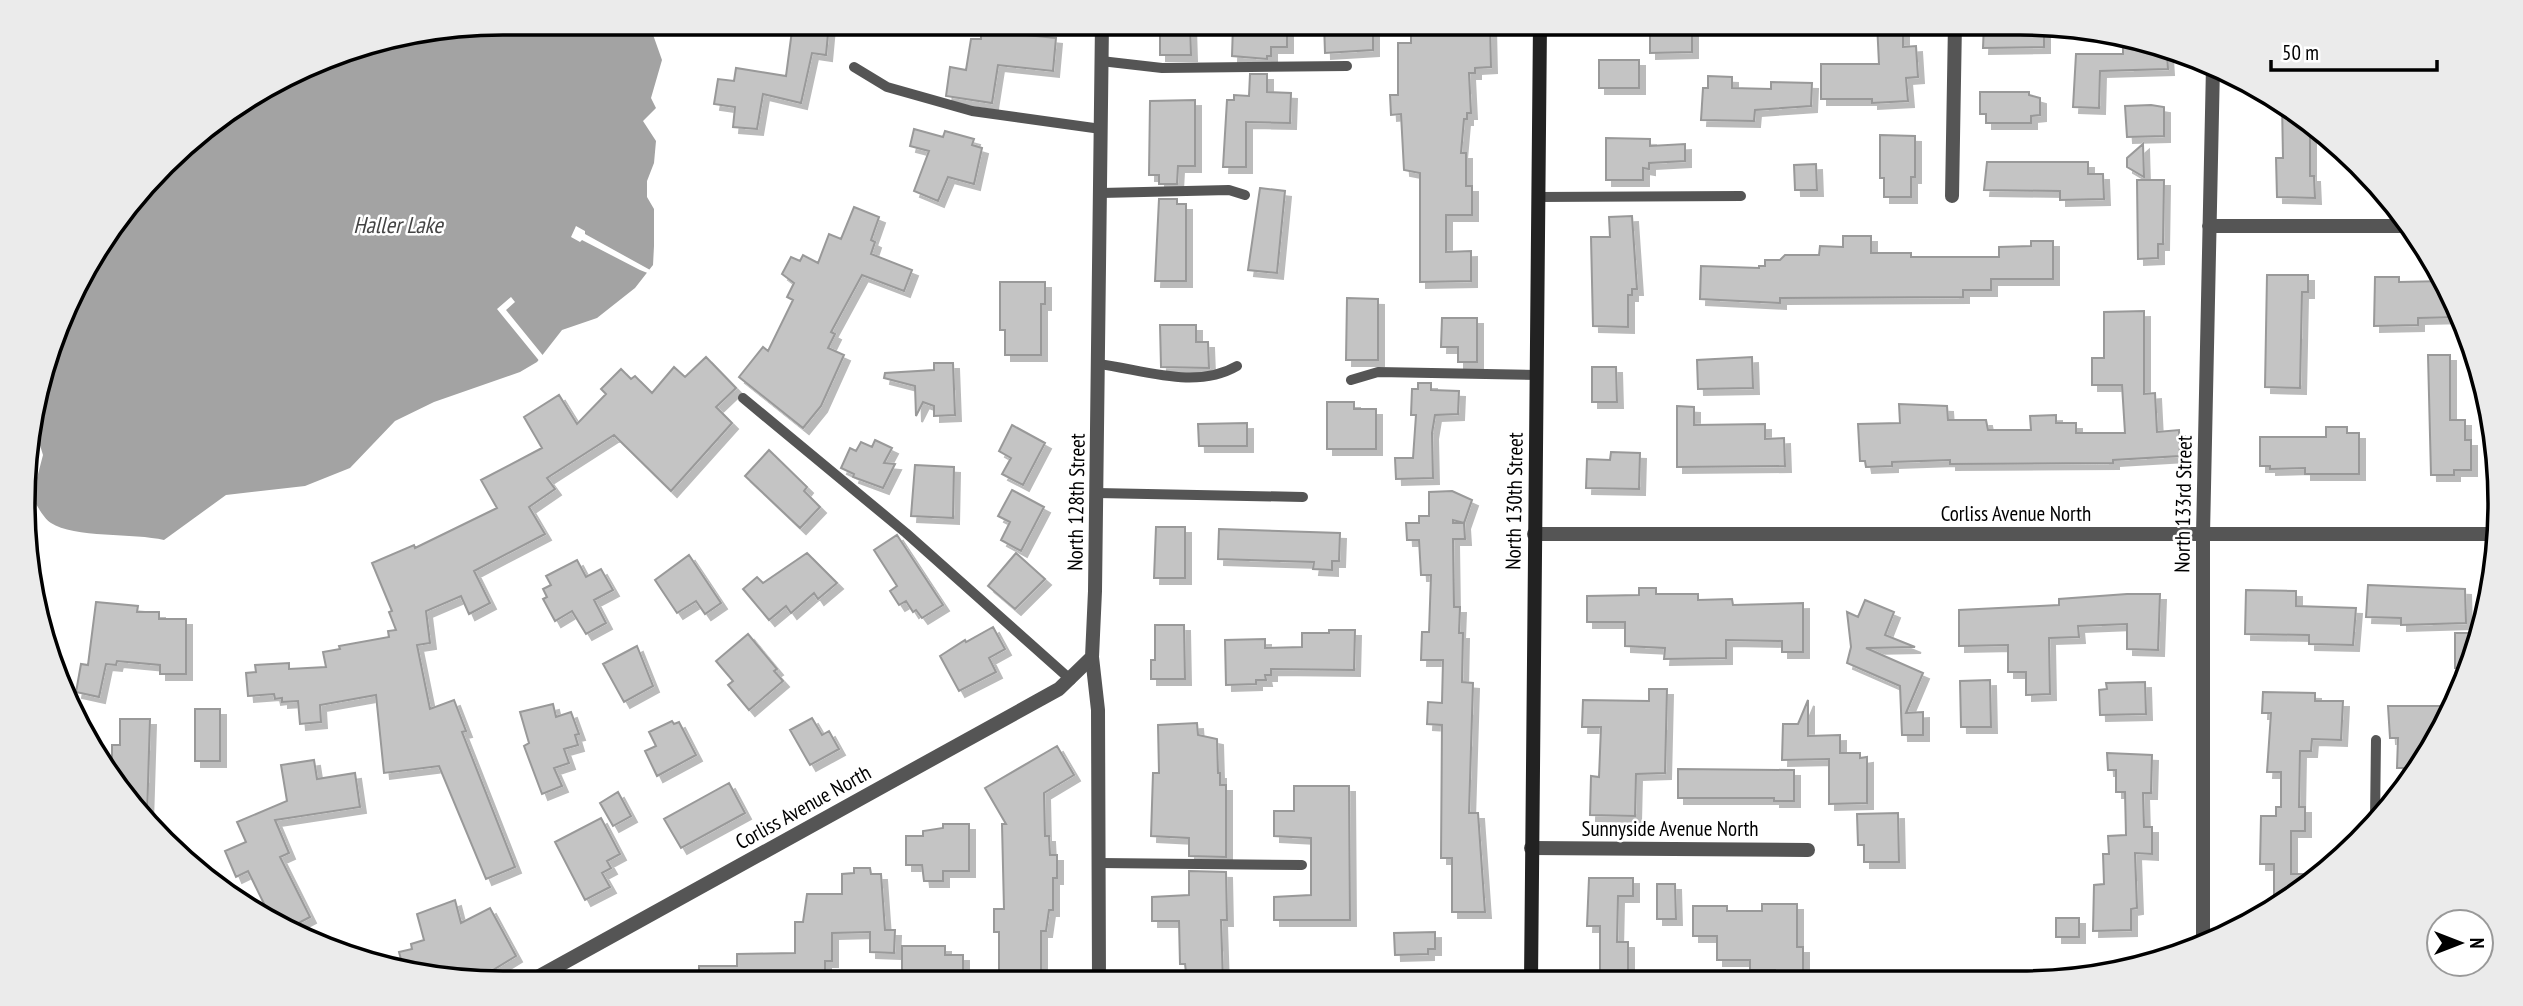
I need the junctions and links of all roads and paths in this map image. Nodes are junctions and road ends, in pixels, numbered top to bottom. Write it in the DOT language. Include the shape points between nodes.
graph roads {
  1 [pos="1102,35"];
  2 [pos="1540,35"];
  3 [pos="1955,35"];
  4 [pos="1101,61"];
  5 [pos="1347,66"];
  6 [pos="854,67"];
  7 [pos="2213,77"];
  8 [pos="1101,129"];
  9 [pos="1101,193"];
  10 [pos="1245,195"];
  11 [pos="1741,195"];
  12 [pos="1952,195"];
  13 [pos="1538,197"];
  14 [pos="2209,226"];
  15 [pos="2397,226"];
  16 [pos="1099,364"];
  17 [pos="1237,366"];
  18 [pos="1536,375"];
  19 [pos="1351,380"];
  20 [pos="743,398"];
  21 [pos="1097,493"];
  22 [pos="1303,497"];
  23 [pos="1534,534"];
  24 [pos="2203,534"];
  25 [pos="2487,534"];
  26 [pos="1092,657"];
  27 [pos="1071,680"];
  28 [pos="2376,740"];
  29 [pos="2375,808"];
  30 [pos="1531,848"];
  31 [pos="1808,850"];
  32 [pos="1100,863"];
  33 [pos="1302,865"];
  34 [pos="2203,933"];
  35 [pos="549,971"];
  36 [pos="1099,971"];
  37 [pos="1531,971"];
  1 -- 4 [label="street, North 128th Street"];
  2 -- 13 [label="main road, North 130th Street"];
  3 -- 12 [label="street"];
  4 -- 5 [label="lane" via="1162,68"];
  4 -- 8 [label="street, North 128th Street"];
  6 -- 8 [label="lane" via="887,87 972,111"];
  7 -- 14 [label="street, North 133rd Street"];
  8 -- 9 [label="street, North 128th Street"];
  9 -- 10 [label="lane" via="1229,190"];
  9 -- 16 [label="street, North 128th Street"];
  11 -- 13 [label="lane"];
  13 -- 18 [label="main road, North 130th Street"];
  14 -- 15 [label="street"];
  14 -- 24 [label="street, North 133rd Street"];
  16 -- 17 [label="lane" via="1172,377 1214,376"];
  16 -- 21 [label="street, North 128th Street"];
  18 -- 19 [label="lane" via="1378,372"];
  18 -- 23 [label="main road, North 130th Street"];
  20 -- 27 [label="lane" via="906,533"];
  21 -- 22 [label="lane"];
  21 -- 26 [label="street, North 128th Street"];
  23 -- 24 [label="street, Corliss Avenue North"];
  23 -- 30 [label="main road, North 130th Street"];
  24 -- 25 [label="street, Corliss Avenue North"];
  24 -- 34 [label="street, North 133rd Street"];
  26 -- 27 [label="street, Corliss Avenue North"];
  26 -- 32 [label="street, North 128th Street" via="1098,710"];
  27 -- 35 [label="street, Corliss Avenue North"];
  28 -- 29 [label="lane"];
  30 -- 31 [label="street, Sunnyside Avenue North"];
  30 -- 37 [label="main road, North 130th Street"];
  32 -- 33 [label="lane"];
  32 -- 36 [label="street, North 128th Street"];
}
